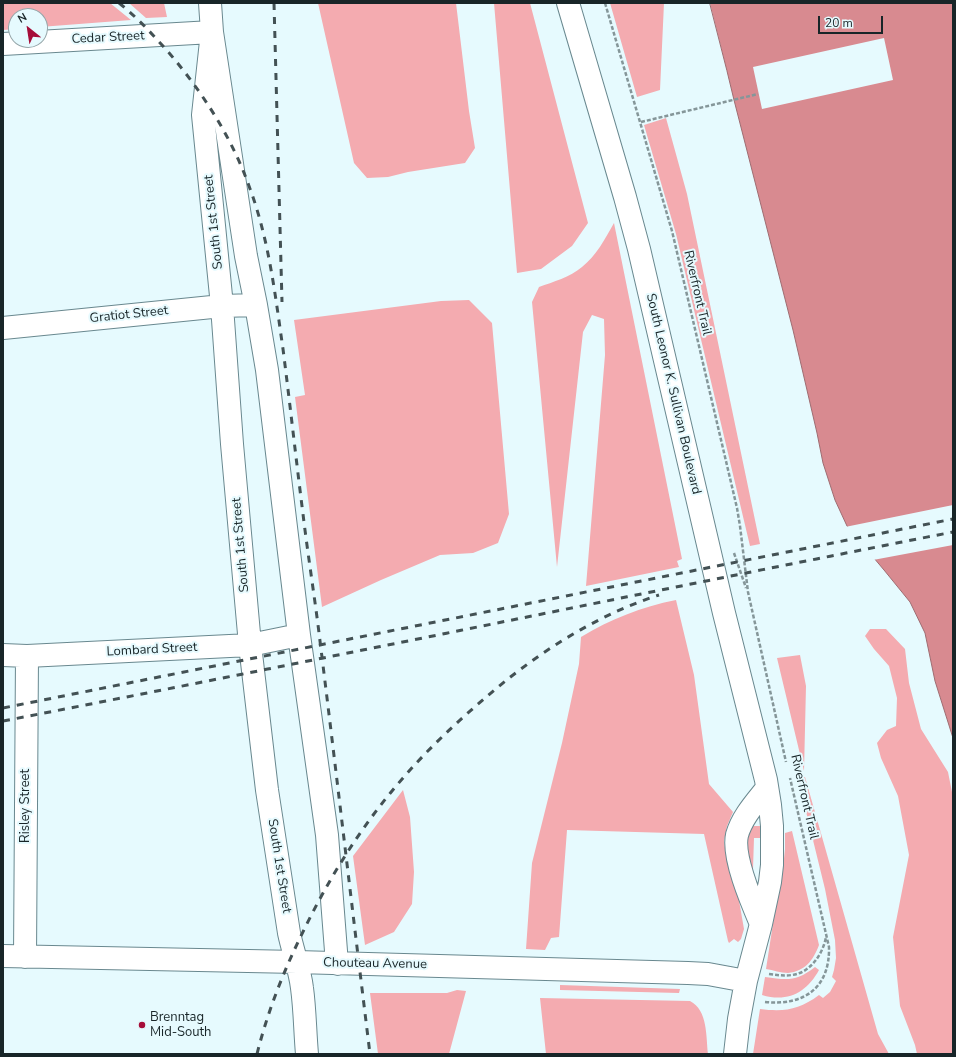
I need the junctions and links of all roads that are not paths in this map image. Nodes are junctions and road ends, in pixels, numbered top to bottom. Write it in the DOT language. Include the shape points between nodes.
graph roads {
  1 [pos="210,3"];
  2 [pos="568,3"];
  3 [pos="212,32"];
  4 [pos="3,44"];
  5 [pos="256,305"];
  6 [pos="222,306"];
  7 [pos="3,328"];
  8 [pos="299,635"];
  9 [pos="250,645"];
  10 [pos="3,655"];
  11 [pos="27,656"];
  12 [pos="767,788"];
  13 [pos="761,924"];
  14 [pos="3,956"];
  15 [pos="25,956"];
  16 [pos="297,962"];
  17 [pos="337,964"];
  18 [pos="756,977"];
  19 [pos="307,1054"];
  20 [pos="735,1054"];
  1 -- 3 [label="street, South 1st Street"];
  2 -- 12 [label="street, South Leonor K. Sullivan Boulevard" via="637,241"];
  3 -- 4 [label="street, Cedar Street"];
  3 -- 5 [label="street, South 1st Street" via="246,256"];
  3 -- 6 [label="street, South 1st Street" via="203,115"];
  5 -- 6 [label="street, Gratiot Street"];
  5 -- 8 [label="street, South 1st Street" via="267,370"];
  6 -- 7 [label="street, Gratiot Street"];
  6 -- 9 [label="street, South 1st Street"];
  8 -- 9 [label="street, Lombard Street"];
  8 -- 17 [label="street, South 1st Street" via="327,835"];
  9 -- 11 [label="street, Lombard Street"];
  9 -- 16 [label="street, South 1st Street" via="267,790 289,934"];
  10 -- 11 [label="street, Lombard Street"];
  11 -- 15 [label="street, Risley Street"];
  12 -- 13 [label="street, South Leonor K. Sullivan Boulevard" via="772,826 772,865"];
  12 -- 13 [label="street" via="741,825 736,848 750,900"];
  13 -- 18 [label="street, South Leonor K. Sullivan Boulevard"];
  14 -- 15 [label="street, Chouteau Avenue"];
  15 -- 16 [label="street, Chouteau Avenue"];
  16 -- 17 [label="street, Chouteau Avenue"];
  16 -- 19 [label="street, South 1st Street" via="302,988"];
  17 -- 18 [label="street, Chouteau Avenue" via="688,972"];
  18 -- 20 [label="street, South Leonor K. Sullivan Boulevard" via="739,1018"];
}
